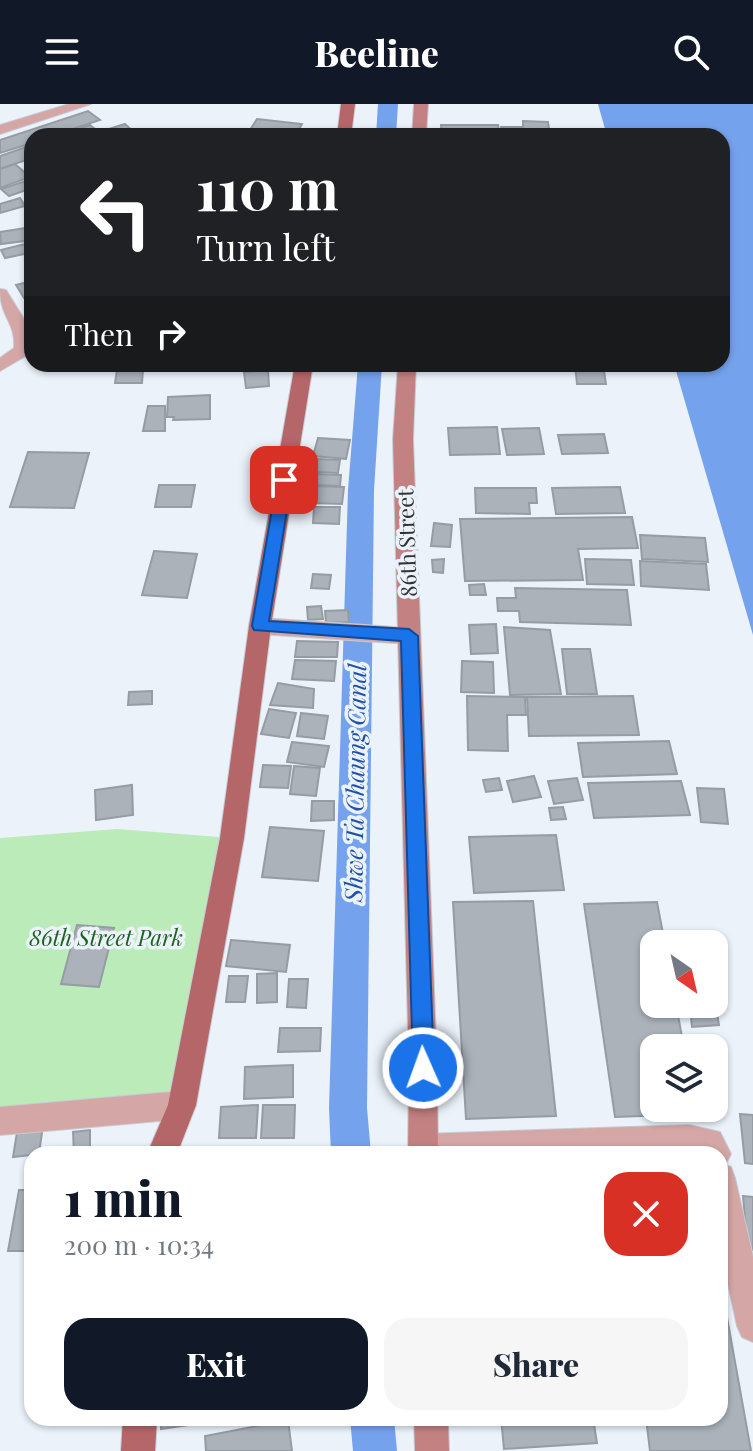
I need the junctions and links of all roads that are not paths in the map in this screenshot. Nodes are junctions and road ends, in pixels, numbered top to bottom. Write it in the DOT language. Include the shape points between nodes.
graph roads {
  1 [pos="84,104"];
  2 [pos="348,104"];
  3 [pos="421,104"];
  4 [pos="345,128"];
  5 [pos="420,128"];
  6 [pos="0,130"];
  7 [pos="3,300"];
  8 [pos="24,328"];
  9 [pos="24,347"];
  10 [pos="0,366"];
  11 [pos="303,372"];
  12 [pos="407,372"];
  13 [pos="260,626"];
  14 [pos="398,634"];
  15 [pos="182,1105"];
  16 [pos="0,1121"];
  17 [pos="165,1146"];
  18 [pos="423,1146"];
  19 [pos="534,1146"];
  20 [pos="711,1146"];
  21 [pos="728,1214"];
  22 [pos="753,1326"];
  23 [pos="140,1426"];
  24 [pos="431,1426"];
  25 [pos="138,1451"];
  26 [pos="432,1451"];
  1 -- 6 [label="street"];
  2 -- 4 [label="main road"];
  3 -- 5 [label="main road"];
  7 -- 8 [label="street"];
  9 -- 10 [label="street"];
  11 -- 13 [label="main road"];
  12 -- 14 [label="main road, 86th Street"];
  13 -- 14 [label="street"];
  13 -- 15 [label="main road" via="232,838"];
  14 -- 18 [label="main road, 86th Street"];
  15 -- 16 [label="street"];
  15 -- 17 [label="main road"];
  19 -- 20 [label="street" via="689,1139 707,1140"];
  21 -- 22 [label="street"];
  23 -- 25 [label="main road"];
  24 -- 26 [label="main road"];
}
